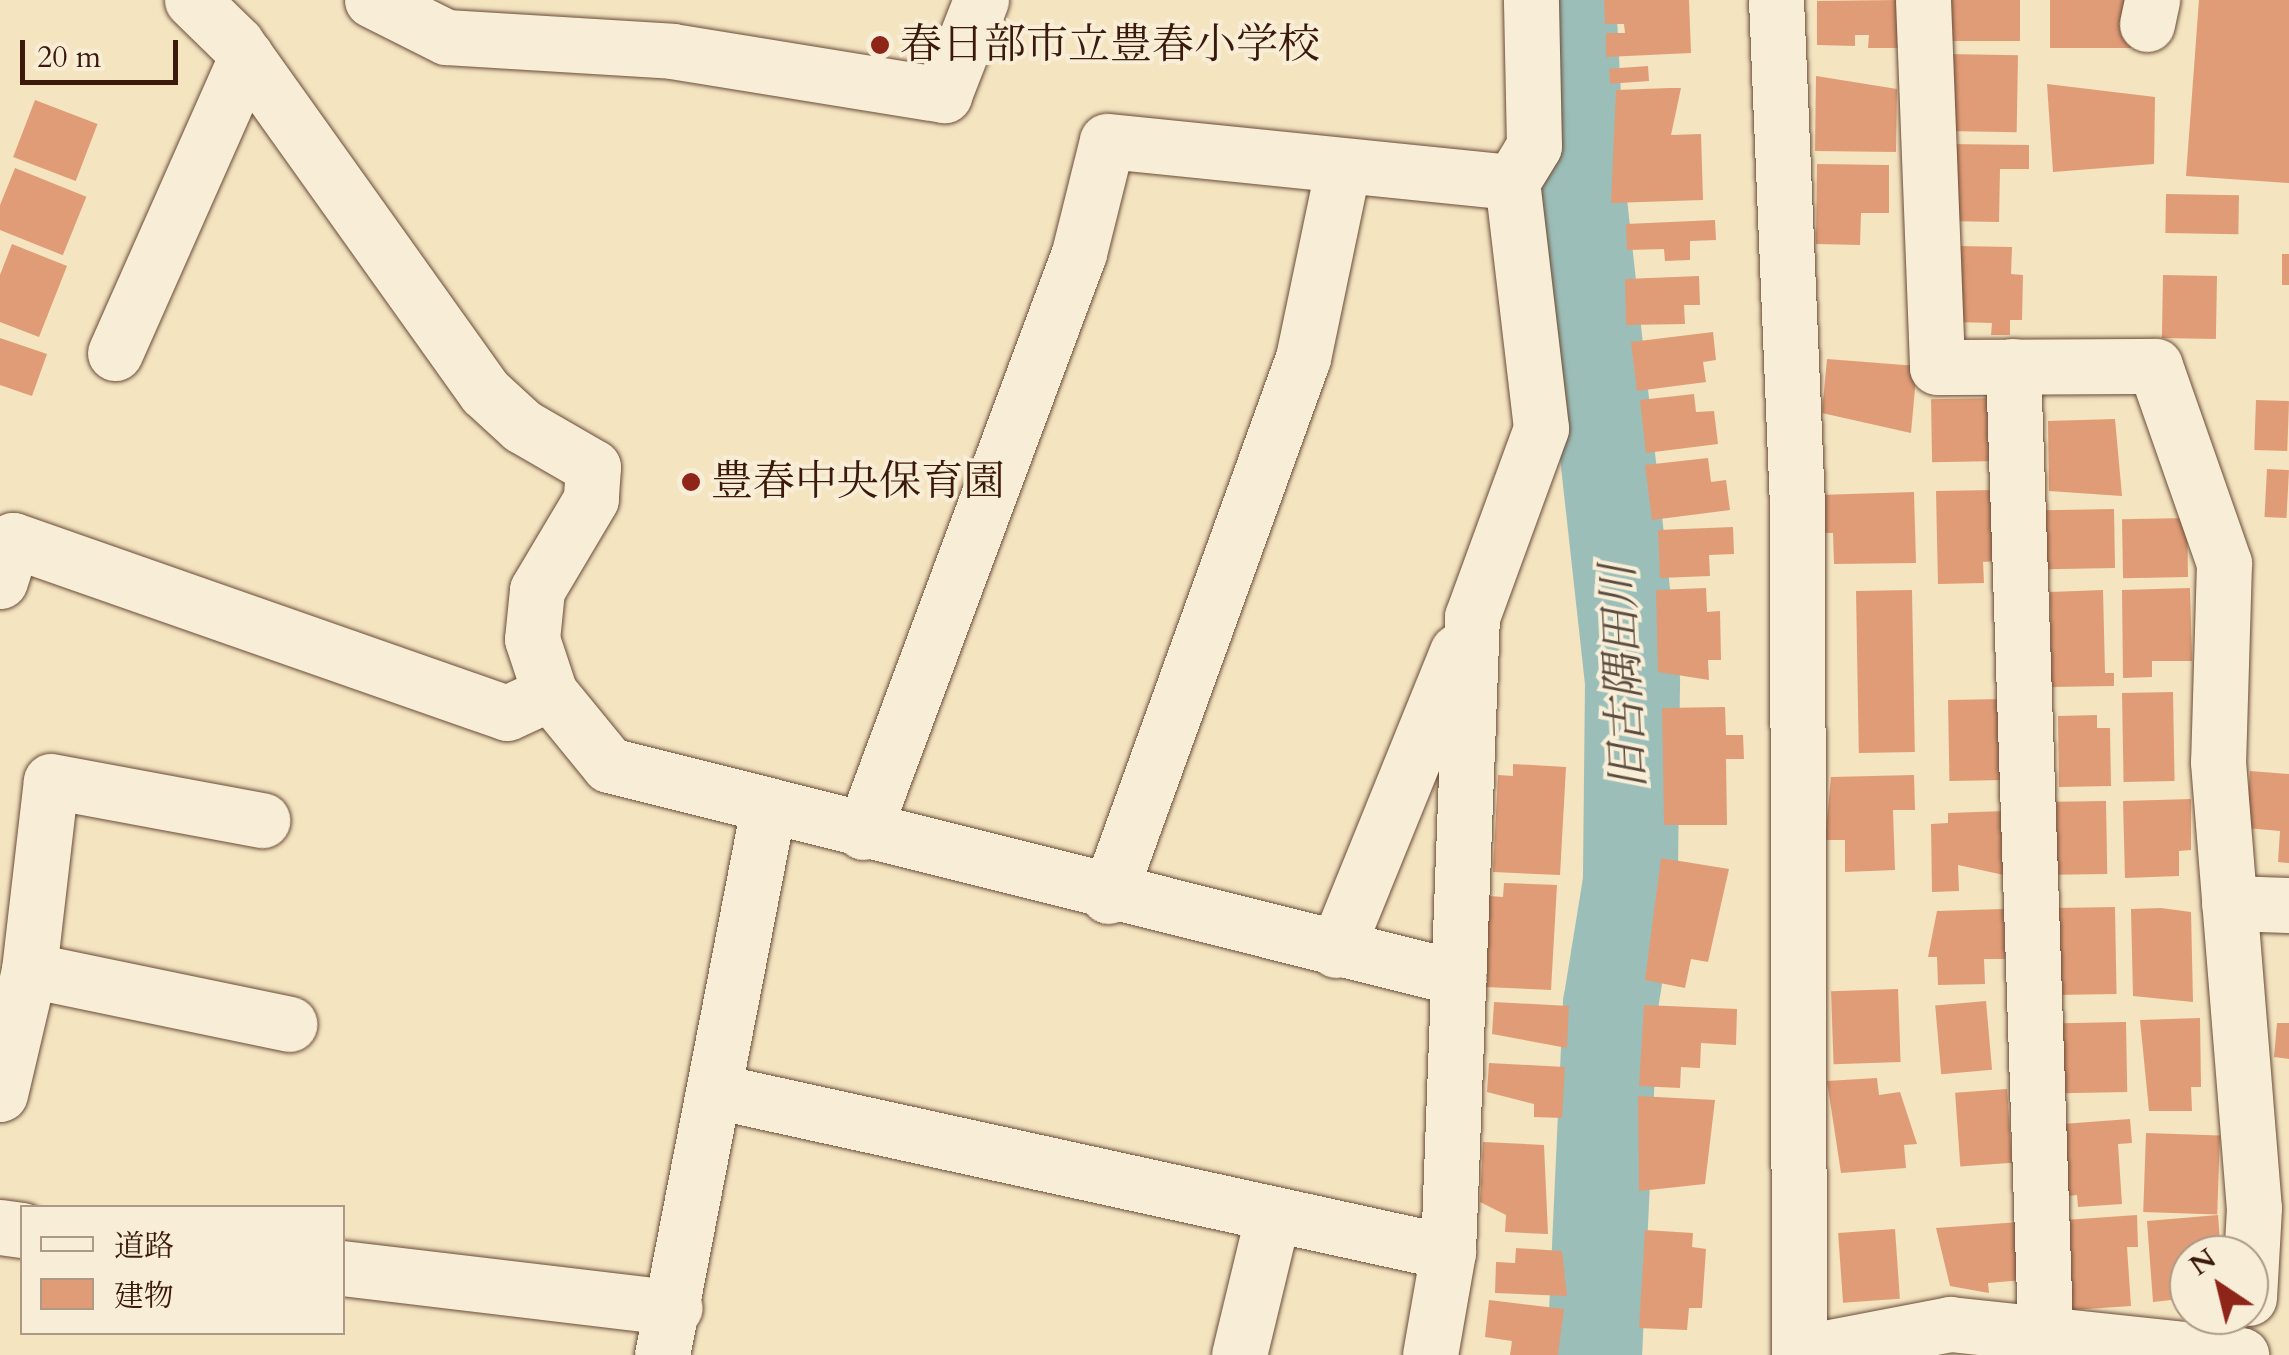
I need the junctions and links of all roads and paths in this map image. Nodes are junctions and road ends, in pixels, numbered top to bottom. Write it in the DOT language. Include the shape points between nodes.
graph roads {
  1 [pos="192,0"];
  2 [pos="372,0"];
  3 [pos="980,0"];
  4 [pos="1531,0"];
  5 [pos="1776,0"];
  6 [pos="1923,0"];
  7 [pos="246,57"];
  8 [pos="1342,171"];
  9 [pos="1512,182"];
  10 [pos="115,353"];
  11 [pos="2013,366"];
  12 [pos="0,581"];
  13 [pos="1472,617"];
  14 [pos="550,693"];
  15 [pos="768,808"];
  16 [pos="262,820"];
  17 [pos="862,832"];
  18 [pos="1108,896"];
  19 [pos="2229,902"];
  20 [pos="2289,905"];
  21 [pos="18,911"];
  22 [pos="1336,950"];
  23 [pos="29,970"];
  24 [pos="1458,978"];
  25 [pos="289,1024"];
  26 [pos="715,1091"];
  27 [pos="0,1094"];
  28 [pos="1274,1214"];
  29 [pos="2252,1235"];
  30 [pos="1448,1252"];
  31 [pos="345,1269"];
  32 [pos="668,1331"];
  33 [pos="2047,1342"];
  34 [pos="1800,1354"];
  35 [pos="1239,1355"];
  36 [pos="1430,1355"];
  37 [pos="2244,1355"];
  1 -- 7 [label="street"];
  2 -- 3 [label="street" via="446,36 672,51 944,95"];
  4 -- 9 [label="street" via="1534,146"];
  5 -- 34 [label="street" via="1796,505"];
  6 -- 11 [label="street" via="1938,367"];
  7 -- 10 [label="street"];
  7 -- 14 [label="street" via="485,392 522,426 593,467 591,499 537,590 532,638"];
  8 -- 9 [label="street"];
  8 -- 17 [label="street" via="1108,141 1079,254"];
  8 -- 18 [label="street" via="1303,358"];
  9 -- 13 [label="street" via="1541,428"];
  11 -- 19 [label="street" via="2155,366 2224,563 2218,762"];
  11 -- 33 [label="street"];
  12 -- 14 [label="street" via="14,540 506,713"];
  13 -- 22 [label="street"];
  13 -- 24 [label="street"];
  14 -- 15 [label="street" via="609,766"];
  15 -- 17 [label="street"];
  15 -- 26 [label="street"];
  16 -- 21 [label="street" via="50,781"];
  17 -- 18 [label="street"];
  18 -- 22 [label="street"];
  19 -- 20 [label="street"];
  19 -- 29 [label="street"];
  21 -- 23 [label="street"];
  22 -- 24 [label="street"];
  23 -- 25 [label="street"];
  23 -- 27 [label="street"];
  24 -- 30 [label="street"];
  26 -- 28 [label="street"];
  26 -- 32 [label="street"];
  28 -- 30 [label="street"];
  28 -- 35 [label="street"];
  30 -- 36 [label="street"];
  31 -- 32 [label="street"];
  33 -- 34 [label="street" via="1950,1324"];
  33 -- 37 [label="street"];
}
